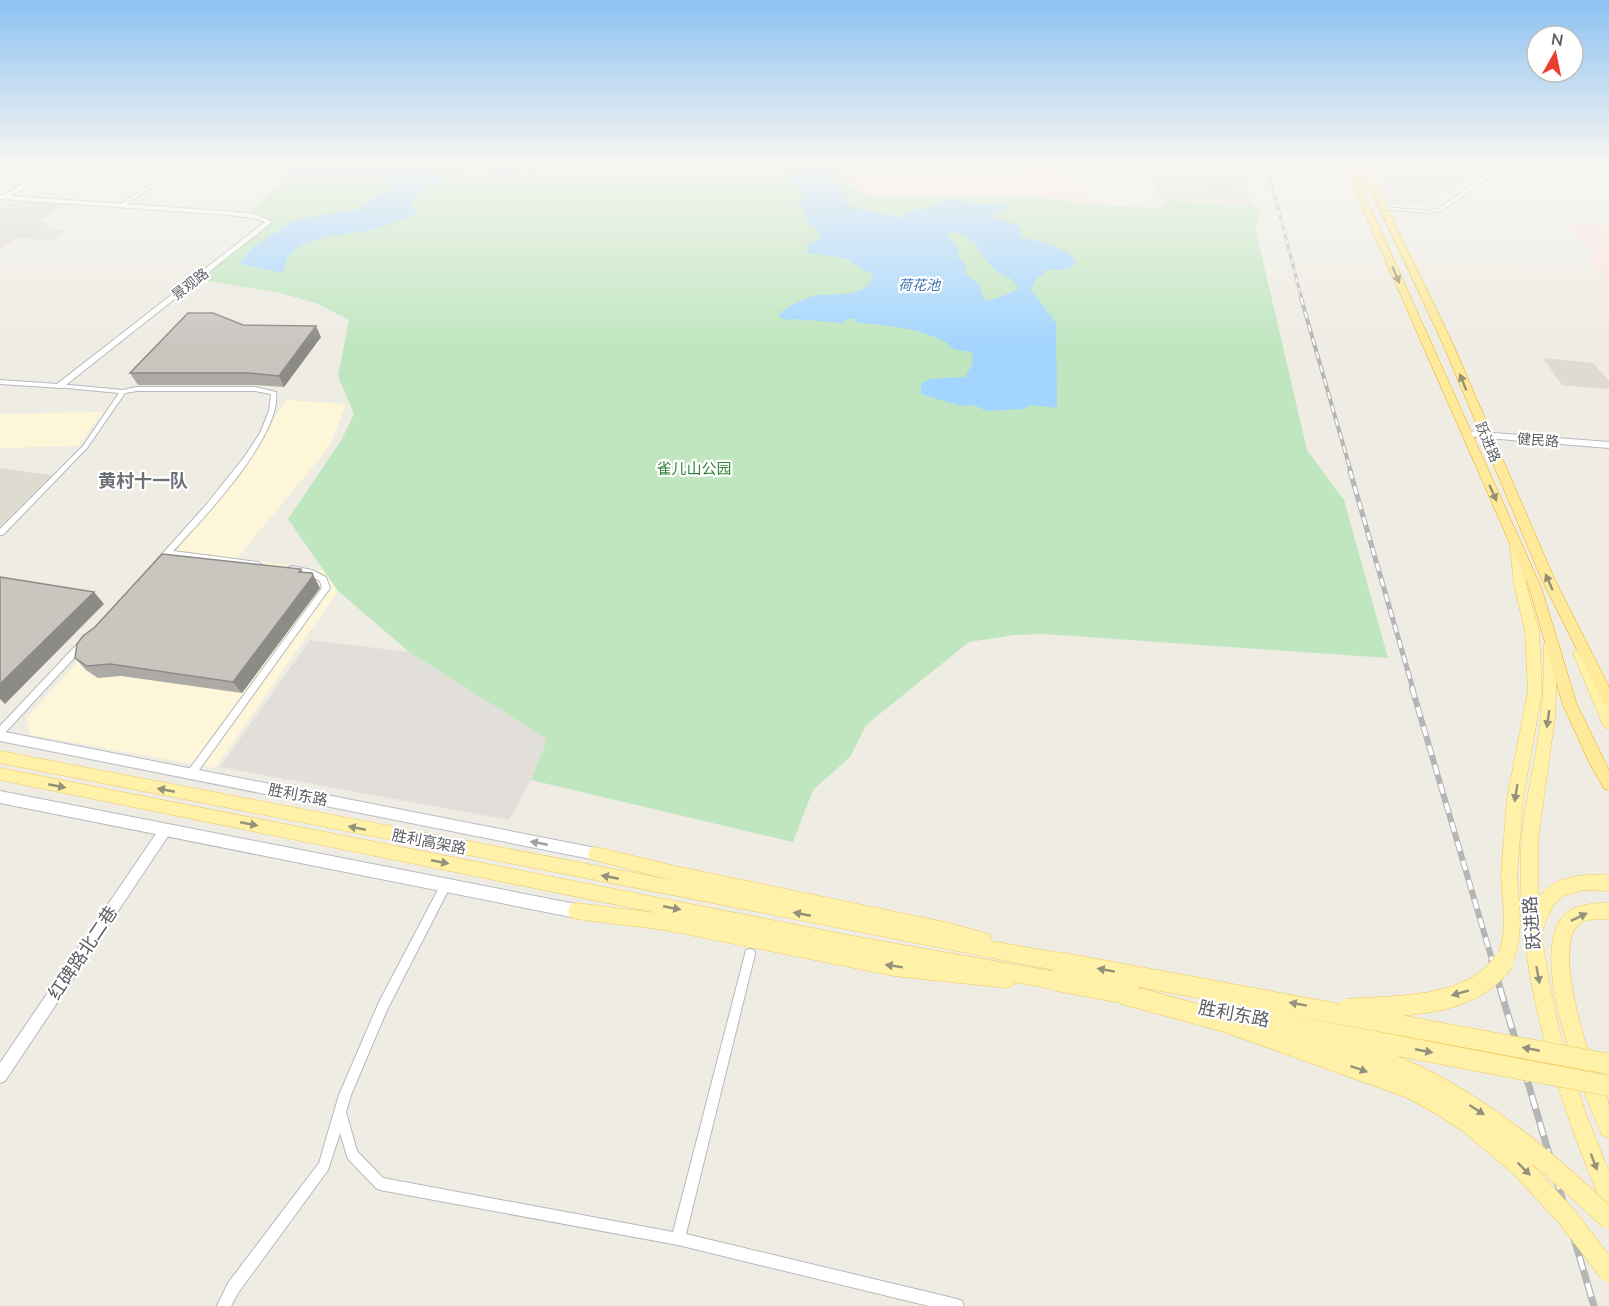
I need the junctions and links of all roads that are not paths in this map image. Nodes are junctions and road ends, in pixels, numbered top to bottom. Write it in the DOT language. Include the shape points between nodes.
graph roads {
  1 [pos="268,223"];
  2 [pos="1373,223"];
  3 [pos="1390,223"];
  4 [pos="0,381"];
  5 [pos="59,386"];
  6 [pos="123,392"];
  7 [pos="1468,437"];
  8 [pos="1486,439"];
  9 [pos="1609,445"];
  10 [pos="1609,450"];
  11 [pos="0,533"];
  12 [pos="1516,544"];
  13 [pos="168,553"];
  14 [pos="273,567"];
  15 [pos="285,568"];
  16 [pos="152,570"];
  17 [pos="1544,635"];
  18 [pos="1573,636"];
  19 [pos="88,638"];
  20 [pos="1609,700"];
  21 [pos="1609,723"];
  22 [pos="0,734"];
  23 [pos="0,757"];
  24 [pos="0,774"];
  25 [pos="192,774"];
  26 [pos="1609,784"];
  27 [pos="0,797"];
  28 [pos="166,829"];
  29 [pos="596,854"];
  30 [pos="1609,883"];
  31 [pos="446,885"];
  32 [pos="576,911"];
  33 [pos="1609,911"];
  34 [pos="859,926"];
  35 [pos="1533,933"];
  36 [pos="858,945"];
  37 [pos="749,946"];
  38 [pos="1059,962"];
  39 [pos="1057,981"];
  40 [pos="1123,994"];
  41 [pos="1333,1011"];
  42 [pos="1226,1022"];
  43 [pos="1609,1064"];
  44 [pos="0,1076"];
  45 [pos="1609,1086"];
  46 [pos="340,1112"];
  47 [pos="1609,1128"];
  48 [pos="1609,1197"];
  49 [pos="1609,1219"];
  50 [pos="678,1239"];
  51 [pos="1609,1272"];
  52 [pos="224,1306"];
  53 [pos="957,1306"];
  1 -- 5 [label="street, 景观路"];
  2 -- 7 [label="highway, 跃进路, one-way"];
  8 -- 3 [label="highway, 跃进路, one-way"];
  4 -- 5 [label="street"];
  5 -- 6 [label="street"];
  6 -- 11 [label="street" via="85,447"];
  6 -- 13 [label="street" via="255,389 274,393 271,412 246,460"];
  7 -- 8 [label="main road, 健民路"];
  7 -- 12 [label="highway, 跃进路, one-way"];
  8 -- 9 [label="main road, 健民路"];
  8 -- 10 [label="main road, 健民路"];
  18 -- 8 [label="highway, 跃进路, one-way"];
  12 -- 17 [label="main road" via="1520,584"];
  13 -- 14 [label="street"];
  13 -- 16 [label="street"];
  15 -- 25 [label="street" via="309,572 323,579 326,588"];
  17 -- 26 [label="highway" via="1570,705"];
  17 -- 35 [label="main road, 跃进路, one-way" via="1550,704 1531,818"];
  17 -- 41 [label="main road, one-way, bridge" via="1512,819 1511,920 1505,960 1479,986 1457,995"];
  18 -- 20 [label="highway"];
  18 -- 21 [label="main road, 跃进路"];
  19 -- 22 [label="street"];
  22 -- 25 [label="main road, 胜利东路"];
  34 -- 23 [label="main road, 胜利高架路, one-way"];
  24 -- 36 [label="main road, 胜利高架路, one-way"];
  29 -- 25 [label="main road, 胜利东路, one-way"];
  27 -- 28 [label="main road"];
  28 -- 31 [label="main road"];
  28 -- 44 [label="street, 红碑路北二巷"];
  29 -- 38 [label="main road" via="950,931"];
  30 -- 35 [label="main road" via="1565,886 1552,894"];
  31 -- 32 [label="main road"];
  31 -- 46 [label="street" via="382,1006"];
  32 -- 37 [label="main road" via="665,922"];
  47 -- 33 [label="main road, one-way, bridge" via="1582,1062 1567,1008 1560,960 1568,923 1585,913"];
  34 -- 38 [label="main road, 胜利东路"];
  35 -- 48 [label="main road, 跃进路, one-way, bridge" via="1539,982 1570,1096"];
  36 -- 39 [label="main road, 胜利东路"];
  39 -- 37 [label="main road, one-way" via="985,978"];
  37 -- 50 [label="street"];
  41 -- 38 [label="main road, 胜利东路, one-way, bridge"];
  39 -- 40 [label="main road, 胜利东路, bridge"];
  40 -- 42 [label="main road, bridge"];
  40 -- 45 [label="main road, 胜利东路, one-way, bridge"];
  43 -- 41 [label="main road, 胜利东路, one-way, bridge"];
  42 -- 49 [label="main road, one-way, bridge" via="1306,1039 1406,1070 1509,1132"];
  42 -- 51 [label="main road, one-way, bridge" via="1410,1088 1462,1119 1538,1182"];
  46 -- 50 [label="street" via="352,1155 380,1184"];
  46 -- 52 [label="street" via="324,1166 233,1288"];
  50 -- 53 [label="street"];
}
